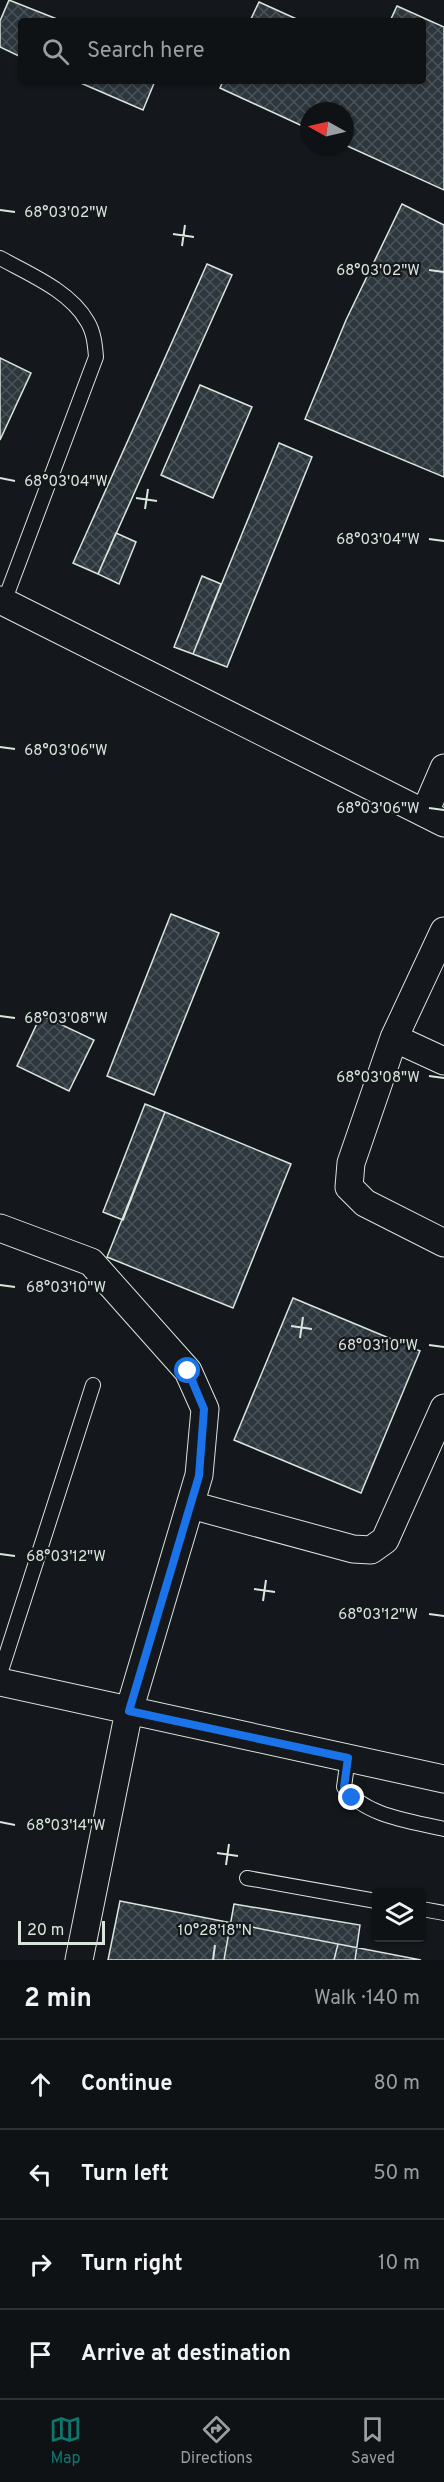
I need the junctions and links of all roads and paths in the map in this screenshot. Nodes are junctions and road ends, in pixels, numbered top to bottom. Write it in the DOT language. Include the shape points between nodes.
graph roads {
  1 [pos="0,258"];
  2 [pos="2,601"];
  3 [pos="444,768"];
  4 [pos="434,817"];
  5 [pos="444,931"];
  6 [pos="394,1038"];
  7 [pos="444,1061"];
  8 [pos="0,1227"];
  9 [pos="444,1243"];
  10 [pos="93,1385"];
  11 [pos="444,1408"];
  12 [pos="191,1505"];
  13 [pos="0,1674"];
  14 [pos="0,1682"];
  15 [pos="129,1711"];
  16 [pos="348,1758"];
  17 [pos="444,1779"];
  18 [pos="444,1829"];
  19 [pos="247,1878"];
  20 [pos="372,1900"];
  21 [pos="426,1910"];
  22 [pos="444,1913"];
  23 [pos="79,1960"];
  1 -- 2 [label="lane" via="76,306 88,321 96,357"];
  2 -- 4 [label="street"];
  3 -- 4 [label="street"];
  5 -- 6 [label="street"];
  6 -- 7 [label="street"];
  6 -- 9 [label="street" via="351,1162 349,1187 365,1203"];
  8 -- 12 [label="street" via="91,1262 188,1371 204,1409 199,1476"];
  10 -- 13 [label="lane"];
  11 -- 12 [label="street" via="385,1540 371,1550 353,1549"];
  12 -- 15 [label="street"];
  14 -- 15 [label="street"];
  15 -- 16 [label="street"];
  15 -- 23 [label="street"];
  16 -- 17 [label="street"];
  16 -- 18 [label="lane" via="344,1787 352,1798 375,1809"];
  19 -- 20 [label="lane"];
  21 -- 22 [label="lane"];
}
